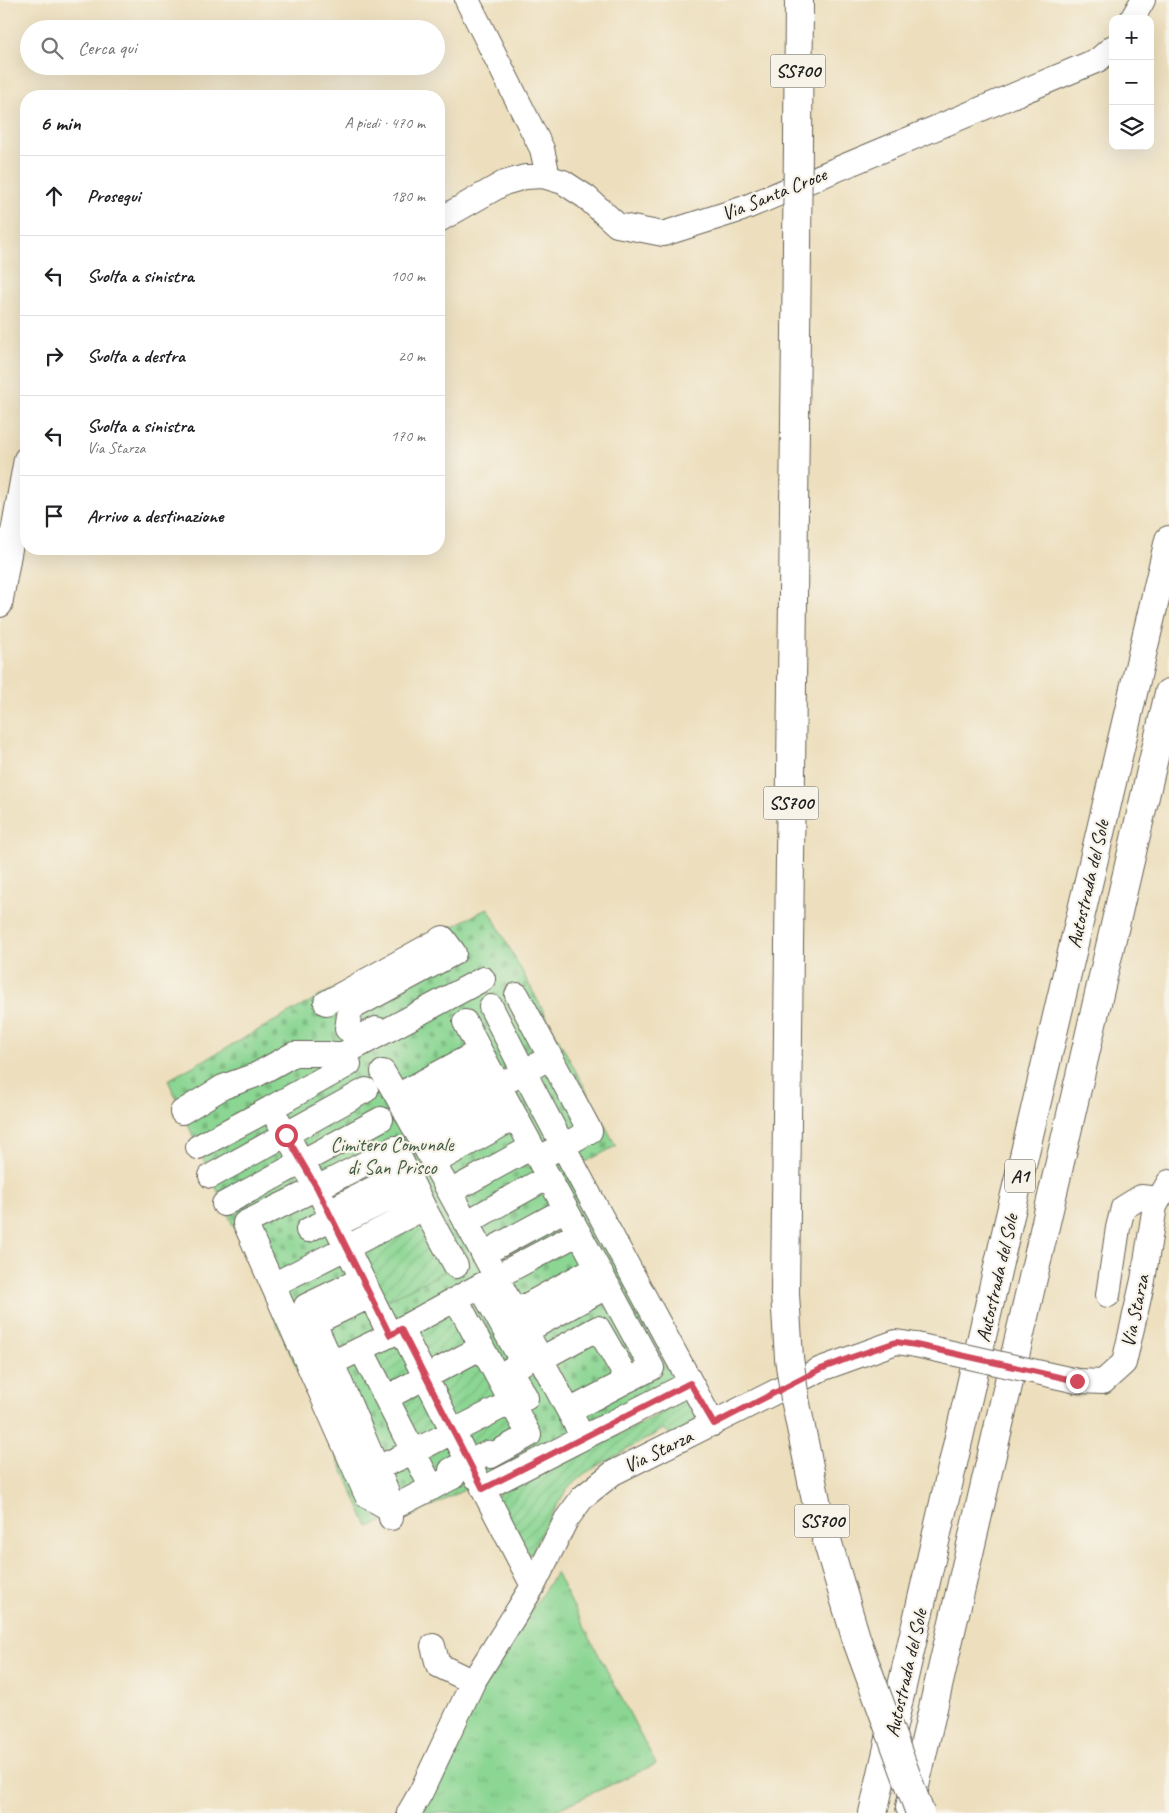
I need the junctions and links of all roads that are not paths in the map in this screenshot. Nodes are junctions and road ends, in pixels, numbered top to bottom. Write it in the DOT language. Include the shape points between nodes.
graph roads {
  1 [pos="467,0"];
  2 [pos="799,0"];
  3 [pos="1143,0"];
  4 [pos="1134,15"];
  5 [pos="1109,50"];
  6 [pos="543,176"];
  7 [pos="445,217"];
  8 [pos="20,493"];
  9 [pos="1169,540"];
  10 [pos="0,605"];
  11 [pos="1169,693"];
  12 [pos="483,980"];
  13 [pos="517,995"];
  14 [pos="326,1003"];
  15 [pos="491,1008"];
  16 [pos="465,1022"];
  17 [pos="384,1032"];
  18 [pos="343,1054"];
  19 [pos="551,1058"];
  20 [pos="383,1072"];
  21 [pos="524,1072"];
  22 [pos="498,1085"];
  23 [pos="366,1090"];
  24 [pos="271,1108"];
  25 [pos="182,1112"];
  26 [pos="381,1120"];
  27 [pos="410,1134"];
  28 [pos="286,1135"];
  29 [pos="563,1146"];
  30 [pos="198,1147"];
  31 [pos="540,1161"];
  32 [pos="302,1162"];
  33 [pos="211,1176"];
  34 [pos="404,1182"];
  35 [pos="317,1188"];
  36 [pos="1164,1191"];
  37 [pos="450,1192"];
  38 [pos="224,1204"];
  39 [pos="424,1208"];
  40 [pos="566,1208"];
  41 [pos="338,1215"];
  42 [pos="466,1223"];
  43 [pos="308,1230"];
  44 [pos="579,1233"];
  45 [pos="347,1248"];
  46 [pos="483,1254"];
  47 [pos="456,1266"];
  48 [pos="603,1276"];
  49 [pos="488,1282"];
  50 [pos="273,1286"];
  51 [pos="366,1287"];
  52 [pos="1108,1295"];
  53 [pos="456,1299"];
  54 [pos="623,1315"];
  55 [pos="521,1322"];
  56 [pos="598,1328"];
  57 [pos="395,1332"];
  58 [pos="482,1347"];
  59 [pos="361,1349"];
  60 [pos="541,1359"];
  61 [pos="332,1363"];
  62 [pos="425,1377"];
  63 [pos="628,1380"];
  64 [pos="690,1383"];
  65 [pos="386,1398"];
  66 [pos="511,1402"];
  67 [pos="714,1424"];
  68 [pos="542,1427"];
  69 [pos="453,1431"];
  70 [pos="413,1452"];
  71 [pos="469,1462"];
  72 [pos="377,1468"];
  73 [pos="432,1488"];
  74 [pos="483,1489"];
  75 [pos="391,1514"];
  76 [pos="533,1586"];
  77 [pos="433,1646"];
  78 [pos="473,1682"];
  79 [pos="409,1813"];
  80 [pos="874,1813"];
  81 [pos="909,1813"];
  82 [pos="920,1813"];
  1 -- 6 [label="street" via="542,148 546,167"];
  2 -- 82 [label="highway, SS700, bridge" via="784,1294 795,1399 818,1510 857,1641"];
  3 -- 4 [label="street"];
  5 -- 6 [label="street, Via Santa Croce" via="1098,60 751,205 662,234 617,225 586,197 563,182"];
  6 -- 7 [label="street, Via Santa Croce" via="504,183"];
  8 -- 10 [label="street"];
  9 -- 80 [label="highway, Autostrada del Sole / A1"];
  11 -- 81 [label="highway, Autostrada del Sole / A1"];
  12 -- 17 [label="street"];
  13 -- 19 [label="street"];
  14 -- 17 [label="street" via="443,938 454,953 350,1009 347,1029 361,1036 376,1029"];
  15 -- 21 [label="street"];
  16 -- 22 [label="street"];
  17 -- 18 [label="street"];
  18 -- 24 [label="street" via="350,1064"];
  18 -- 25 [label="street" via="314,1050 294,1054"];
  19 -- 21 [label="street"];
  19 -- 29 [label="street" via="590,1132"];
  20 -- 27 [label="street"];
  21 -- 22 [label="street"];
  21 -- 29 [label="street"];
  22 -- 27 [label="street"];
  22 -- 27 [label="street"];
  22 -- 27 [label="street"];
  22 -- 31 [label="street"];
  23 -- 28 [label="street"];
  24 -- 28 [label="street"];
  24 -- 30 [label="street"];
  26 -- 32 [label="street"];
  27 -- 34 [label="street"];
  27 -- 35 [label="street"];
  27 -- 37 [label="street"];
  28 -- 32 [label="street"];
  28 -- 33 [label="street"];
  29 -- 31 [label="street"];
  29 -- 64 [label="street"];
  31 -- 37 [label="street"];
  31 -- 40 [label="street"];
  31 -- 42 [label="street"];
  32 -- 35 [label="street"];
  32 -- 38 [label="street"];
  34 -- 39 [label="street"];
  34 -- 41 [label="street" via="394,1178 341,1205"];
  35 -- 41 [label="street"];
  35 -- 50 [label="street" via="245,1223"];
  36 -- 52 [label="street" via="1141,1197 1123,1208"];
  36 -- 67 [label="street, Via Starza, bridge" via="1156,1206 1124,1363 1103,1382 1077,1381 896,1342 821,1369"];
  37 -- 42 [label="street"];
  39 -- 45 [label="street"];
  39 -- 47 [label="street"];
  40 -- 44 [label="street"];
  40 -- 46 [label="street"];
  41 -- 43 [label="street"];
  41 -- 45 [label="street"];
  42 -- 46 [label="street"];
  44 -- 48 [label="street"];
  44 -- 49 [label="street"];
  45 -- 50 [label="street"];
  45 -- 51 [label="street"];
  46 -- 49 [label="street"];
  48 -- 54 [label="street"];
  48 -- 55 [label="street"];
  49 -- 53 [label="street"];
  49 -- 55 [label="street"];
  49 -- 68 [label="street" via="523,1363 512,1370"];
  50 -- 75 [label="street" via="367,1496"];
  51 -- 57 [label="street"];
  51 -- 61 [label="street" via="314,1323"];
  53 -- 57 [label="street"];
  53 -- 58 [label="street"];
  54 -- 56 [label="street"];
  54 -- 63 [label="street" via="652,1368"];
  55 -- 60 [label="street"];
  56 -- 60 [label="street"];
  56 -- 63 [label="street"];
  57 -- 59 [label="street"];
  57 -- 62 [label="street"];
  58 -- 62 [label="street"];
  58 -- 66 [label="street"];
  59 -- 61 [label="street"];
  59 -- 65 [label="street"];
  60 -- 63 [label="street" via="574,1422"];
  61 -- 72 [label="street"];
  62 -- 65 [label="street"];
  62 -- 69 [label="street"];
  64 -- 67 [label="street"];
  64 -- 74 [label="street"];
  65 -- 70 [label="street"];
  66 -- 69 [label="street"];
  66 -- 71 [label="street" via="529,1435 491,1456 488,1453"];
  67 -- 76 [label="street, Via Starza" via="613,1473 583,1496 566,1520"];
  69 -- 70 [label="street"];
  69 -- 71 [label="street"];
  70 -- 72 [label="street"];
  70 -- 73 [label="street"];
  71 -- 73 [label="street" via="451,1470 453,1477"];
  71 -- 74 [label="street"];
  72 -- 75 [label="street" via="387,1492"];
  73 -- 75 [label="street"];
  74 -- 76 [label="street"];
  76 -- 78 [label="street, Via Starza"];
  77 -- 78 [label="street" via="438,1665"];
  78 -- 79 [label="street, Via Starza"];
}
